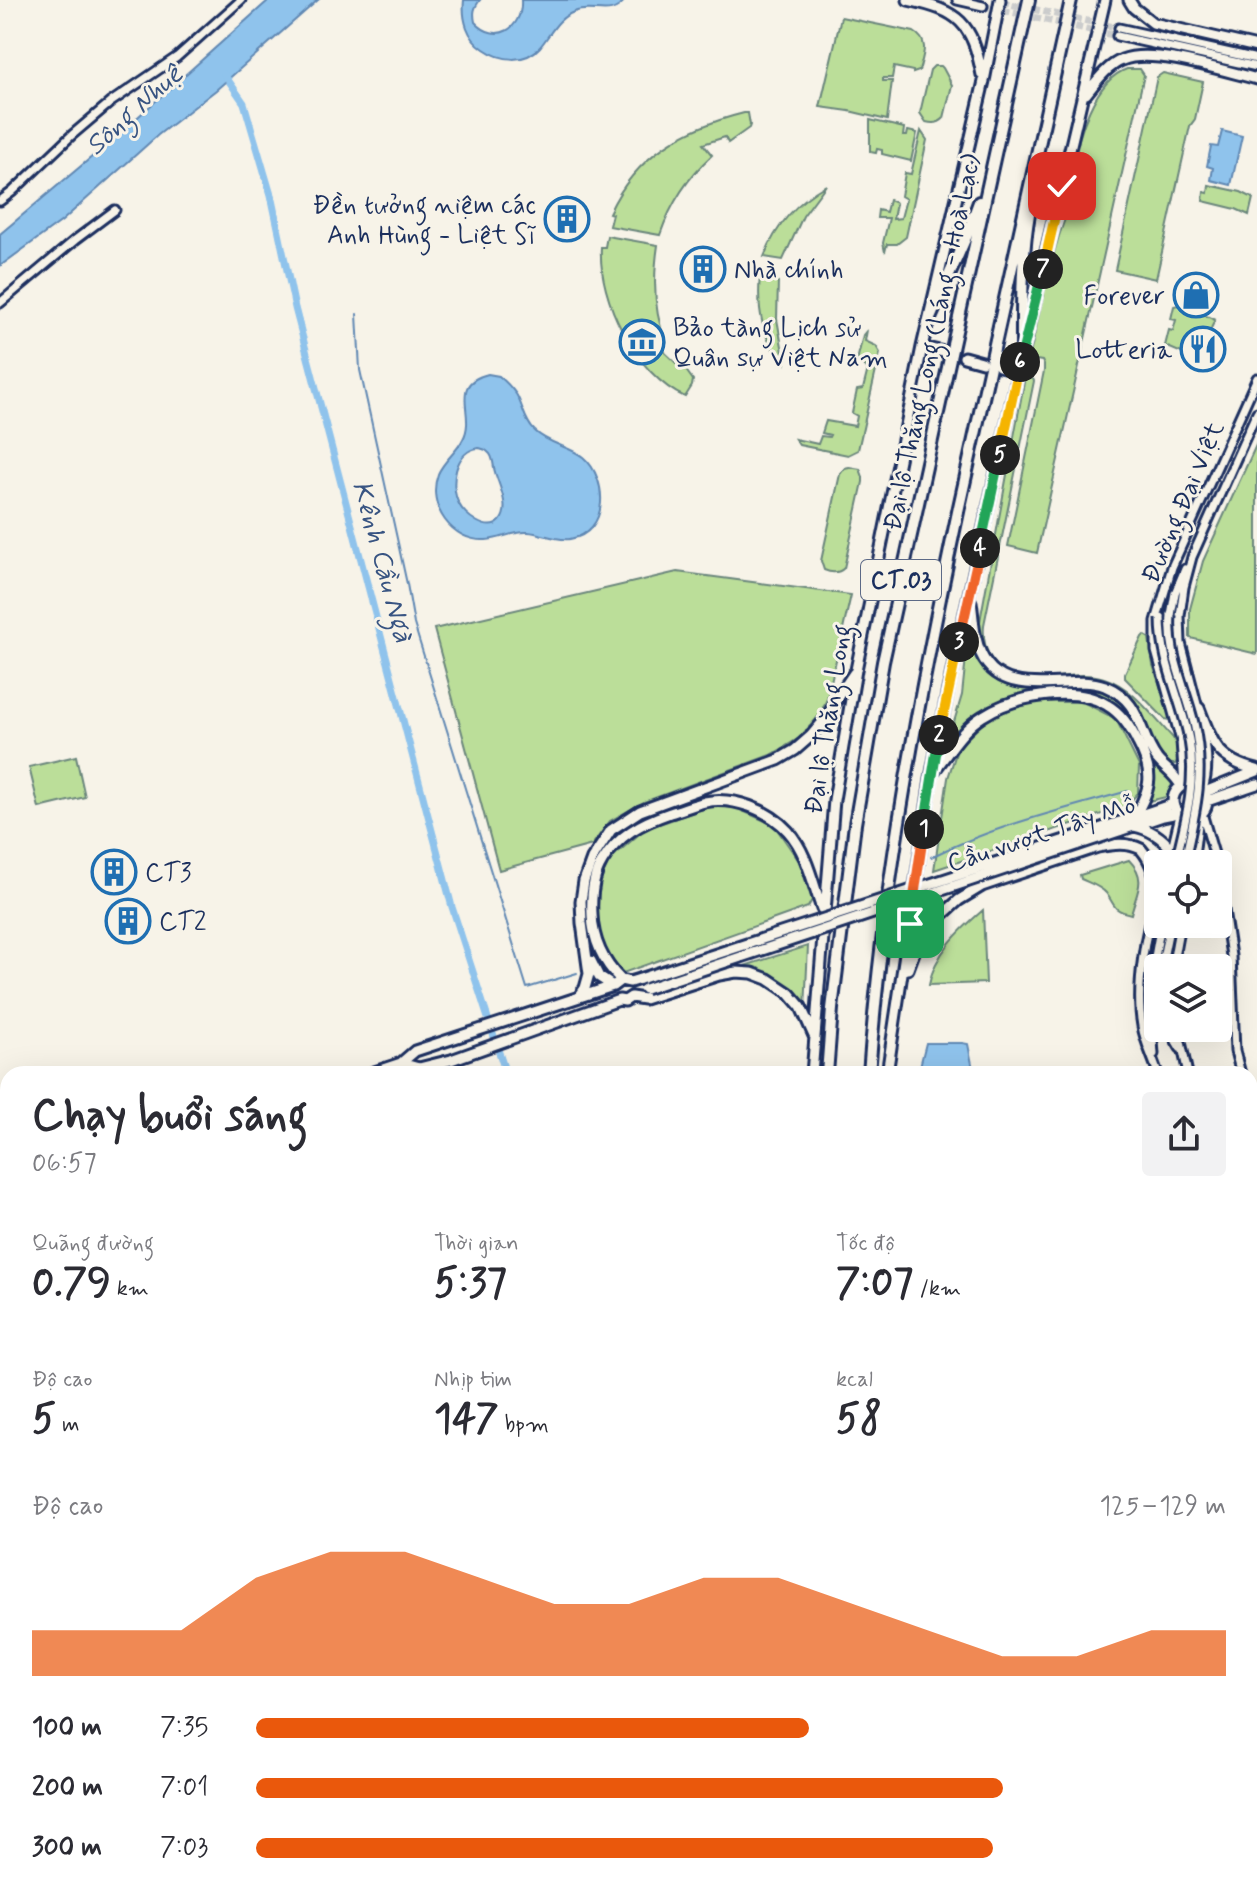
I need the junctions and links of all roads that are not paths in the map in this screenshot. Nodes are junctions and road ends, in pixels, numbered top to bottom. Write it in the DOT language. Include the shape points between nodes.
graph roads {
  1 [pos="241,0"];
  2 [pos="908,0"];
  3 [pos="957,0"];
  4 [pos="1000,0"];
  5 [pos="1029,0"];
  6 [pos="1071,0"];
  7 [pos="1105,0"];
  8 [pos="1129,0"];
  9 [pos="983,6"];
  10 [pos="1257,47"];
  11 [pos="1058,59"];
  12 [pos="1257,59"];
  13 [pos="1257,67"];
  14 [pos="1257,79"];
  15 [pos="984,81"];
  16 [pos="1008,92"];
  17 [pos="1083,97"];
  18 [pos="0,201"];
  19 [pos="115,210"];
  20 [pos="0,303"];
  21 [pos="928,323"];
  22 [pos="922,347"];
  23 [pos="948,353"];
  24 [pos="1022,354"];
  25 [pos="964,357"];
  26 [pos="982,362"];
  27 [pos="999,366"];
  28 [pos="1018,370"];
  29 [pos="1257,378"];
  30 [pos="1257,412"];
  31 [pos="1192,557"];
  32 [pos="970,594"];
  33 [pos="1162,601"];
  34 [pos="856,670"];
  35 [pos="1199,708"];
  36 [pos="1257,770"];
  37 [pos="932,773"];
  38 [pos="1257,784"];
  39 [pos="1182,785"];
  40 [pos="1205,794"];
  41 [pos="1177,811"];
  42 [pos="1201,814"];
  43 [pos="1134,821"];
  44 [pos="1118,827"];
  45 [pos="1172,850"];
  46 [pos="1178,850"];
  47 [pos="1187,850"];
  48 [pos="1195,850"];
  49 [pos="1213,850"];
  50 [pos="1144,854"];
  51 [pos="824,914"];
  52 [pos="1148,938"];
  53 [pos="1158,938"];
  54 [pos="1228,938"];
  55 [pos="587,954"];
  56 [pos="621,983"];
  57 [pos="901,987"];
  58 [pos="632,995"];
  59 [pos="579,997"];
  60 [pos="619,1000"];
  61 [pos="815,1036"];
  62 [pos="1176,1042"];
  63 [pos="1181,1042"];
  64 [pos="1183,1053"];
  65 [pos="1154,1061"];
  66 [pos="401,1063"];
  67 [pos="392,1066"];
  68 [pos="412,1066"];
  69 [pos="427,1066"];
  70 [pos="813,1066"];
  71 [pos="828,1066"];
  72 [pos="870,1066"];
  73 [pos="888,1066"];
  74 [pos="1156,1066"];
  75 [pos="1186,1066"];
  76 [pos="1239,1066"];
  1 -- 18 [label="street" via="177,57 111,102"];
  2 -- 15 [label="main road" via="943,9 964,25"];
  3 -- 9 [label="street"];
  4 -- 15 [label="main road, Đại lộ Thăng Long"];
  5 -- 16 [label="highway, Đại lộ Thăng Long (Láng - Hoà Lạc) / CT.03"];
  6 -- 11 [label="highway, CT.03"];
  7 -- 17 [label="main road"];
  8 -- 10 [label="main road" via="1153,23"];
  11 -- 24 [label="highway" via="1025,236"];
  11 -- 72 [label="highway, CT.03" via="925,669 897,827"];
  12 -- 13 [label="street" via="1118,32"];
  14 -- 17 [label="main road" via="1147,55 1117,62"];
  15 -- 21 [label="main road, Đại lộ Thăng Long"];
  16 -- 21 [label="highway" via="981,198"];
  16 -- 71 [label="highway, Đại lộ Thăng Long (Láng - Hoà Lạc) / CT.03" via="883,662 855,824"];
  17 -- 24 [label="main road"];
  19 -- 20 [label="street"];
  21 -- 22 [label="main road, Đại lộ Thăng Long"];
  22 -- 23 [label="main road"];
  22 -- 34 [label="main road, Đại lộ Thăng Long"];
  24 -- 28 [label="main road"];
  25 -- 26 [label="main road"];
  27 -- 28 [label="main road"];
  28 -- 32 [label="main road"];
  29 -- 33 [label="street, Đường Đại Việt" via="1172,567"];
  30 -- 31 [label="street, Đường Đại Việt"];
  31 -- 35 [label="street, Đường Đại Việt" via="1180,629"];
  31 -- 47 [label="street, bridge" via="1175,593 1170,627 1200,760"];
  32 -- 37 [label="main road"];
  32 -- 39 [label="main road" via="975,638 993,670 1022,684 1085,682 1118,693 1135,710 1158,761"];
  33 -- 39 [label="street, Đường Đại Việt" via="1156,651 1181,741"];
  33 -- 46 [label="street, bridge" via="1164,657 1187,730 1192,771"];
  34 -- 51 [label="main road, Đại lộ Thăng Long" via="834,800"];
  34 -- 55 [label="main road" via="827,717 795,750 640,811 611,830 584,881"];
  35 -- 36 [label="main road" via="1223,755"];
  35 -- 40 [label="street, Đường Đại Việt" via="1207,755"];
  36 -- 40 [label="main road"];
  37 -- 43 [label="main road" via="973,724 994,710 1030,698 1082,696 1116,712 1143,753 1150,780"];
  37 -- 57 [label="main road"];
  38 -- 40 [label="main road"];
  39 -- 40 [label="main road" via="1196,784"];
  39 -- 41 [label="main road" via="1174,794"];
  40 -- 42 [label="main road"];
  41 -- 42 [label="main road" via="1190,818"];
  41 -- 43 [label="main road, Cầu vượt Tây Mỗ"];
  41 -- 45 [label="street"];
  42 -- 48 [label="street"];
  42 -- 49 [label="street"];
  43 -- 44 [label="main road, Cầu vượt Tây Mỗ"];
  43 -- 45 [label="main road"];
  44 -- 56 [label="main road, Cầu vượt Tây Mỗ, bridge"];
  44 -- 58 [label="main road, Cầu vượt Tây Mỗ, bridge"];
  50 -- 57 [label="main road" via="1110,844 982,886 930,926"];
  51 -- 56 [label="main road" via="801,849 788,831 754,808 708,801 644,822 615,844 602,862 591,899 597,946"];
  51 -- 61 [label="main road, Đại lộ Thăng Long"];
  52 -- 65 [label="street" via="1140,983 1142,1025"];
  53 -- 65 [label="street" via="1149,990"];
  54 -- 76 [label="street"];
  55 -- 56 [label="main road" via="599,977"];
  55 -- 59 [label="main road" via="588,982"];
  56 -- 58 [label="main road" via="633,988"];
  56 -- 59 [label="main road, Cầu vượt Tây Mỗ"];
  56 -- 60 [label="main road" via="613,993"];
  57 -- 73 [label="main road"];
  58 -- 60 [label="main road"];
  58 -- 61 [label="main road" via="644,999 719,975 752,973 789,993"];
  59 -- 66 [label="main road, Cầu vượt Tây Mỗ" via="415,1051"];
  60 -- 69 [label="main road"];
  61 -- 70 [label="main road, Đại lộ Thăng Long"];
  62 -- 64 [label="street"];
  63 -- 64 [label="street"];
  64 -- 75 [label="street"];
  65 -- 74 [label="street"];
  66 -- 67 [label="main road"];
  66 -- 68 [label="main road"];
}
